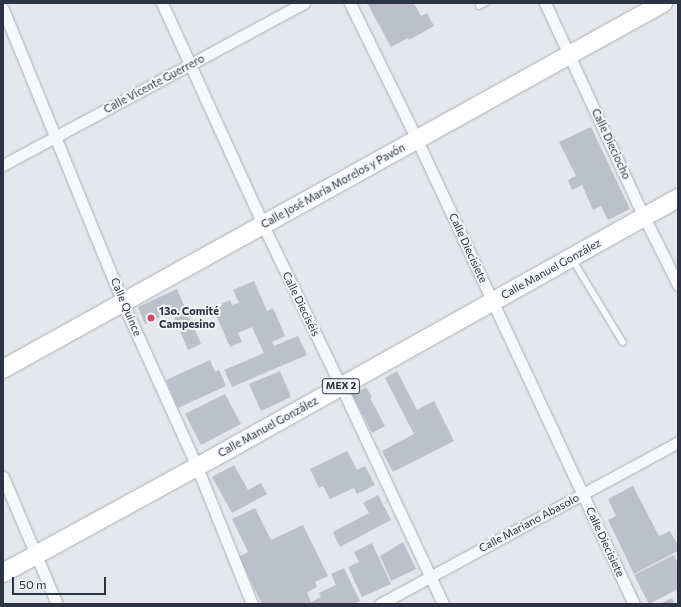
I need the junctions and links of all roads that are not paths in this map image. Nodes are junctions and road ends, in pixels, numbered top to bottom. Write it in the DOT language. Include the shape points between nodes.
graph roads {
  1 [pos="162,3"];
  2 [pos="304,3"];
  3 [pos="350,3"];
  4 [pos="485,3"];
  5 [pos="545,3"];
  6 [pos="663,3"];
  7 [pos="479,6"];
  8 [pos="3,9"];
  9 [pos="570,55"];
  10 [pos="191,64"];
  11 [pos="55,137"];
  12 [pos="417,140"];
  13 [pos="3,165"];
  14 [pos="678,198"];
  15 [pos="644,217"];
  16 [pos="263,225"];
  17 [pos="572,257"];
  18 [pos="678,285"];
  19 [pos="493,301"];
  20 [pos="123,303"];
  21 [pos="623,342"];
  22 [pos="3,369"];
  23 [pos="341,386"];
  24 [pos="678,442"];
  25 [pos="197,467"];
  26 [pos="3,477"];
  27 [pos="583,494"];
  28 [pos="35,555"];
  29 [pos="3,572"];
  30 [pos="430,577"];
  31 [pos="57,604"];
  32 [pos="252,604"];
  33 [pos="380,604"];
  34 [pos="442,604"];
  35 [pos="634,604"];
  1 -- 10 [label="street, Calle Dieciséis"];
  2 -- 10 [label="street, Calle Vicente Guerrero"];
  3 -- 12 [label="street, Calle Diecisiete"];
  4 -- 7 [label="lane"];
  5 -- 9 [label="street, Calle Dieciocho"];
  6 -- 9 [label="main road, Calle José María Morelos y Pavón"];
  8 -- 11 [label="street, Calle Quince"];
  9 -- 12 [label="main road, Calle José María Morelos y Pavón"];
  9 -- 15 [label="street, Calle Dieciocho"];
  10 -- 11 [label="street, Calle Vicente Guerrero"];
  10 -- 16 [label="street, Calle Dieciséis"];
  11 -- 13 [label="street, Calle Vicente Guerrero"];
  11 -- 20 [label="street, Calle Quince"];
  12 -- 16 [label="main road, Calle José María Morelos y Pavón"];
  12 -- 19 [label="street, Calle Diecisiete"];
  14 -- 15 [label="main road, Calle Manuel González / MEX 2"];
  15 -- 17 [label="main road, Calle Manuel González / MEX 2"];
  15 -- 18 [label="street, Calle Dieciocho"];
  16 -- 20 [label="main road, Calle José María Morelos y Pavón"];
  16 -- 23 [label="street, Calle Dieciséis"];
  17 -- 19 [label="main road, Calle Manuel González / MEX 2"];
  17 -- 21 [label="lane"];
  19 -- 23 [label="main road, Calle Manuel González / MEX 2"];
  19 -- 27 [label="street, Calle Diecisiete"];
  20 -- 22 [label="main road, Calle José María Morelos y Pavón"];
  20 -- 25 [label="street, Calle Quince"];
  23 -- 25 [label="main road, Calle Manuel González / MEX 2"];
  23 -- 30 [label="street, Calle Dieciséis"];
  24 -- 27 [label="street, Calle Mariano Abasolo"];
  25 -- 28 [label="main road, Calle Manuel González / MEX 2"];
  25 -- 32 [label="street, Calle Quince"];
  26 -- 28 [label="street"];
  27 -- 30 [label="street, Calle Mariano Abasolo"];
  27 -- 35 [label="street, Calle Diecisiete"];
  28 -- 29 [label="main road, Calle Manuel González / MEX 2"];
  28 -- 31 [label="street"];
  30 -- 33 [label="street, Calle Mariano Abasolo"];
  30 -- 34 [label="street, Calle Dieciséis"];
}
